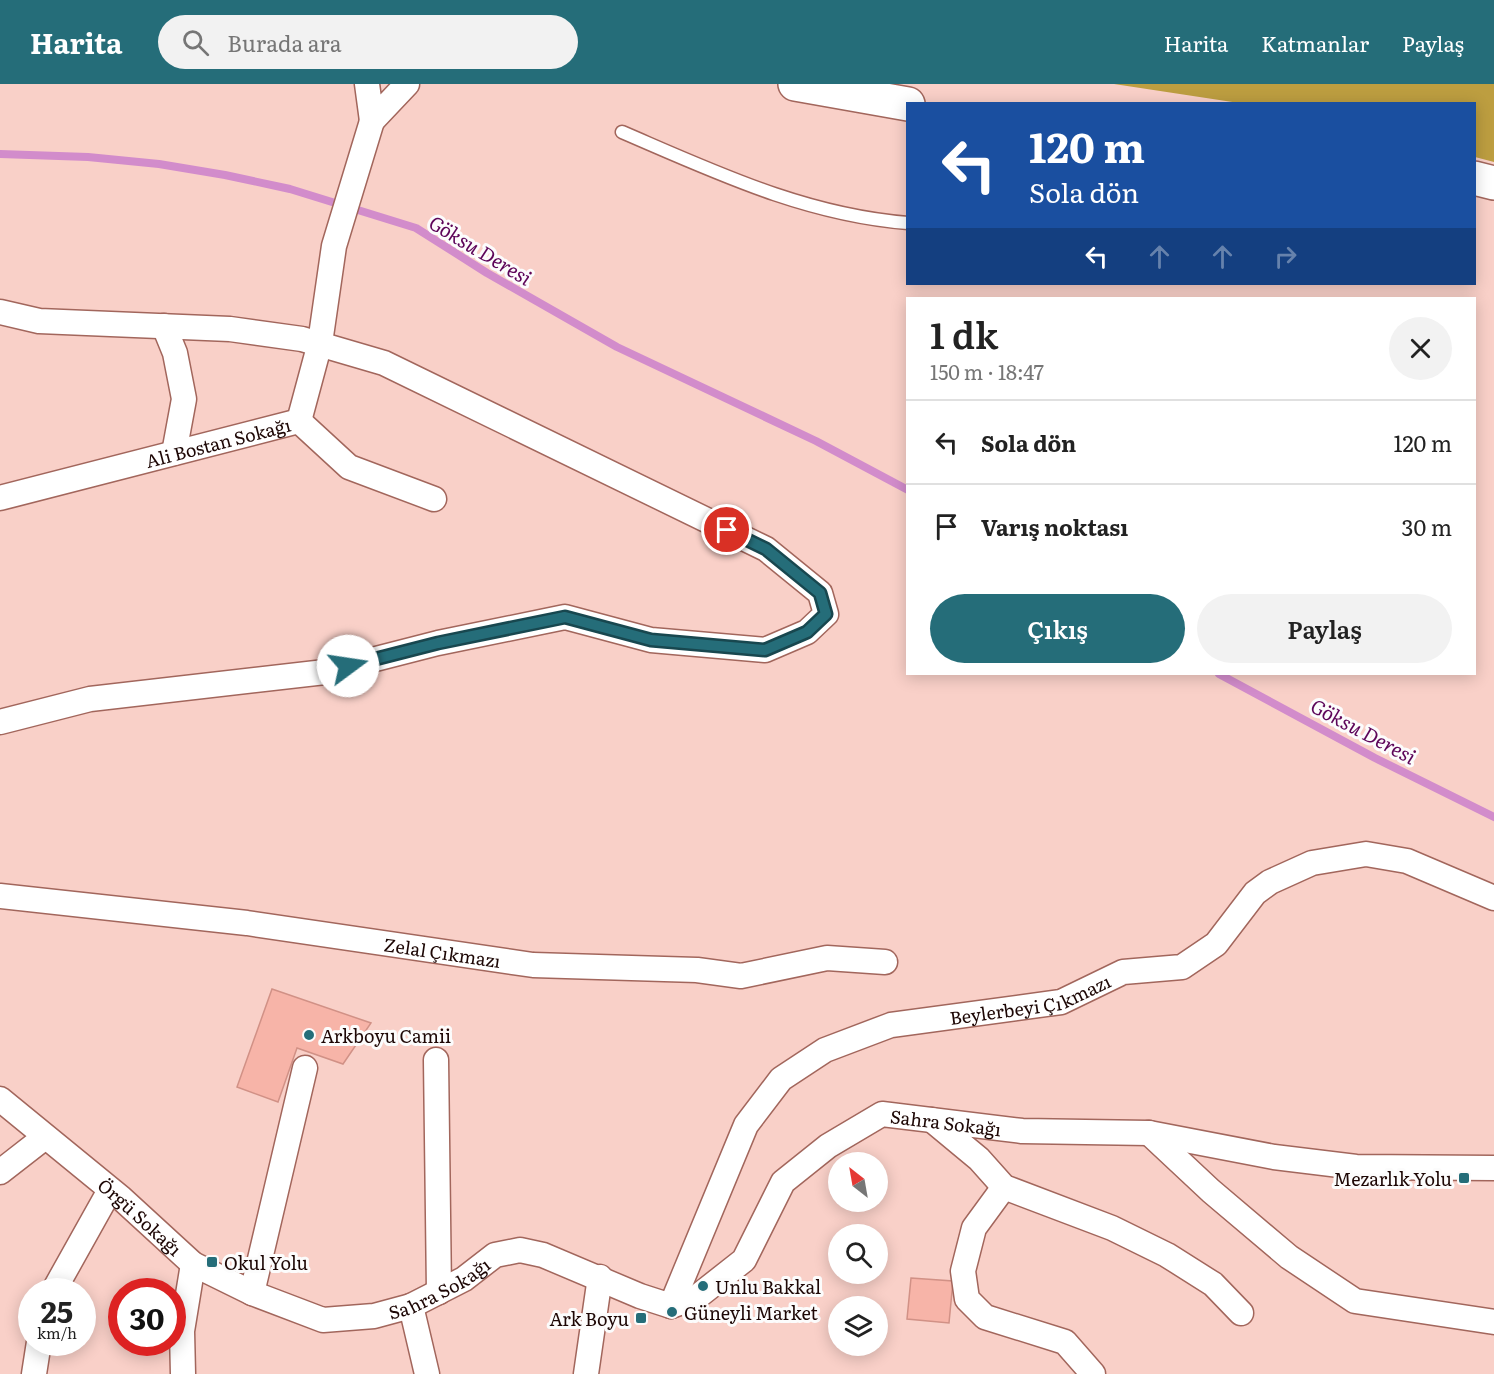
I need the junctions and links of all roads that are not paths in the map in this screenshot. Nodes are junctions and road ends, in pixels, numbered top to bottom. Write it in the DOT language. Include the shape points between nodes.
graph roads {
  1 [pos="367,84"];
  2 [pos="406,84"];
  3 [pos="795,84"];
  4 [pos="906,104"];
  5 [pos="372,121"];
  6 [pos="622,132"];
  7 [pos="1476,178"];
  8 [pos="1494,183"];
  9 [pos="906,223"];
  10 [pos="0,312"];
  11 [pos="164,326"];
  12 [pos="320,343"];
  13 [pos="298,421"];
  14 [pos="174,453"];
  15 [pos="0,498"];
  16 [pos="434,499"];
  17 [pos="0,722"];
  18 [pos="0,896"];
  19 [pos="1494,898"];
  20 [pos="885,962"];
  21 [pos="436,1060"];
  22 [pos="305,1068"];
  23 [pos="0,1099"];
  24 [pos="932,1120"];
  25 [pos="1149,1133"];
  26 [pos="45,1137"];
  27 [pos="1494,1168"];
  28 [pos="0,1172"];
  29 [pos="1004,1187"];
  30 [pos="110,1190"];
  31 [pos="193,1264"];
  32 [pos="600,1277"];
  33 [pos="61,1278"];
  34 [pos="439,1292"];
  35 [pos="252,1293"];
  36 [pos="411,1306"];
  37 [pos="671,1306"];
  38 [pos="1241,1313"];
  39 [pos="1494,1322"];
  40 [pos="37,1356"];
  41 [pos="34,1374"];
  42 [pos="183,1374"];
  43 [pos="427,1374"];
  44 [pos="586,1374"];
  45 [pos="1093,1374"];
  1 -- 5 [label="street"];
  2 -- 5 [label="street"];
  3 -- 4 [label="street"];
  5 -- 12 [label="street, Ali Bostan Sokağı" via="334,246"];
  6 -- 9 [label="lane" via="759,191 826,210"];
  7 -- 8 [label="street"];
  10 -- 11 [label="street" via="39,321"];
  11 -- 12 [label="street" via="230,329"];
  11 -- 14 [label="street" via="175,353 184,399"];
  12 -- 13 [label="street, Ali Bostan Sokağı"];
  12 -- 17 [label="street" via="384,363 766,549 820,593 826,614 807,632 765,650 651,640 565,617 438,643 325,672 90,699"];
  13 -- 14 [label="street, Ali Bostan Sokağı"];
  13 -- 16 [label="street" via="349,467"];
  14 -- 15 [label="street, Ali Bostan Sokağı"];
  18 -- 20 [label="street, Zelal Çıkmazı" via="247,923 533,965 696,970 741,976 827,958"];
  19 -- 37 [label="street, Beylerbeyi Çıkmazı" via="1407,861 1366,854 1312,864 1270,882 1255,893 1216,944 1182,967 1123,972 1061,1002 891,1024 825,1050 781,1079 746,1125"];
  21 -- 34 [label="street"];
  22 -- 35 [label="street"];
  23 -- 26 [label="street, Örgü Sokağı"];
  24 -- 25 [label="street, Sahra Sokağı" via="1022,1131"];
  24 -- 29 [label="street"];
  24 -- 37 [label="street, Sahra Sokağı" via="882,1114 828,1146 783,1182 744,1260 698,1297"];
  25 -- 27 [label="street, Sahra Sokağı" via="1274,1157 1356,1167"];
  25 -- 39 [label="street" via="1289,1257 1356,1301"];
  26 -- 28 [label="street"];
  26 -- 30 [label="street, Örgü Sokağı"];
  29 -- 38 [label="street" via="1112,1228 1167,1255 1213,1284"];
  29 -- 45 [label="street" via="974,1228 963,1271 968,1299 985,1317 1065,1342"];
  30 -- 31 [label="street, Örgü Sokağı"];
  30 -- 33 [label="street"];
  31 -- 35 [label="street, Sahra Sokağı"];
  31 -- 42 [label="street, Örgü Sokağı" via="182,1331"];
  32 -- 34 [label="street, Sahra Sokağı" via="520,1250 495,1255"];
  32 -- 37 [label="street, Sahra Sokağı"];
  32 -- 44 [label="street"];
  34 -- 36 [label="street, Sahra Sokağı"];
  35 -- 36 [label="street, Sahra Sokağı" via="323,1320 374,1316"];
  36 -- 43 [label="street"];
  40 -- 41 [label="street"];
}
